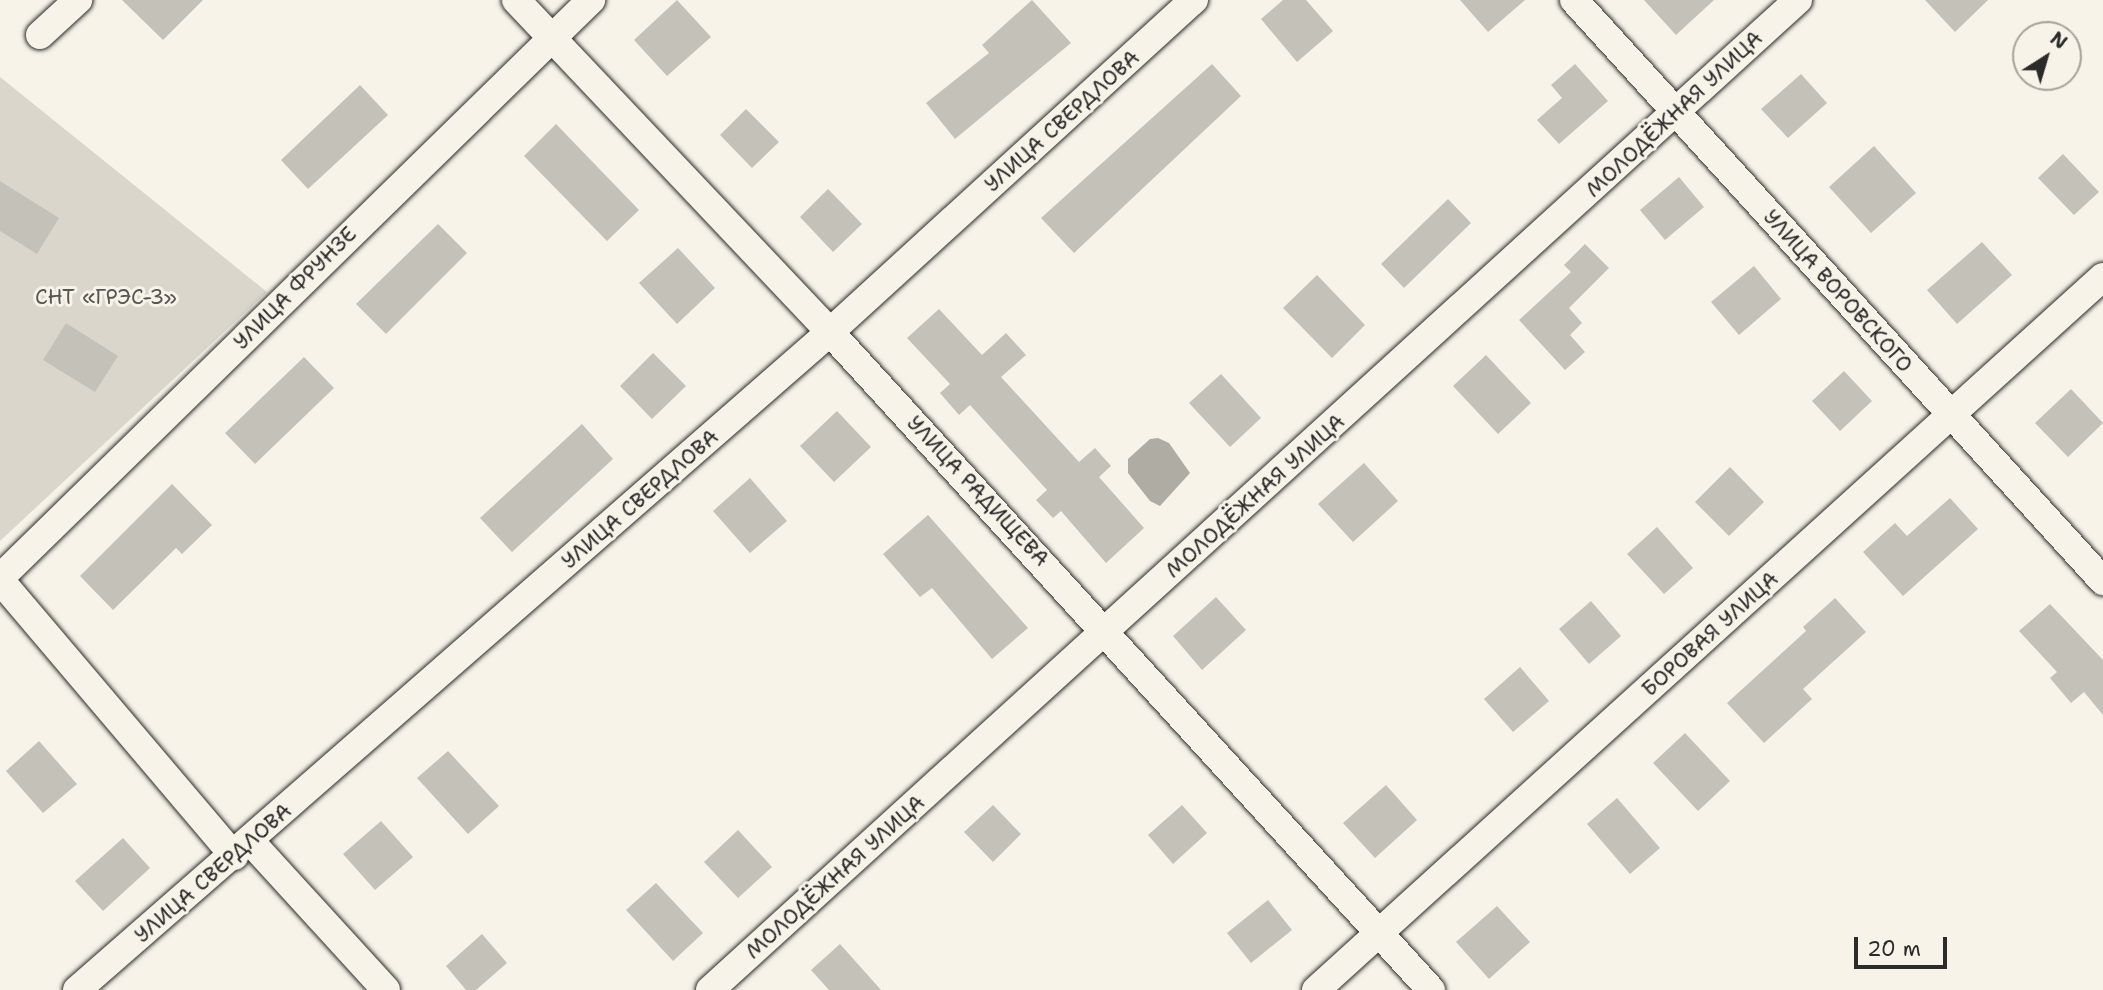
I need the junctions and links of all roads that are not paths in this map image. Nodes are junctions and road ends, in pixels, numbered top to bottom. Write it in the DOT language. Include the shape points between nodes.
graph roads {
  1 [pos="78,0"];
  2 [pos="516,0"];
  3 [pos="591,0"];
  4 [pos="1194,0"];
  5 [pos="1574,0"];
  6 [pos="1798,0"];
  7 [pos="40,36"];
  8 [pos="551,36"];
  9 [pos="1676,113"];
  10 [pos="2103,277"];
  11 [pos="830,332"];
  12 [pos="1952,416"];
  13 [pos="0,579"];
  14 [pos="2103,581"];
  15 [pos="1107,632"];
  16 [pos="242,849"];
  17 [pos="1378,933"];
  18 [pos="77,990"];
  19 [pos="386,990"];
  20 [pos="710,990"];
  21 [pos="1316,990"];
  22 [pos="1431,990"];
  1 -- 7 [label="street"];
  2 -- 8 [label="street, УЛИЦА РАДИЩЕВА"];
  3 -- 8 [label="street, УЛИЦА ФРУНЗЕ"];
  4 -- 11 [label="street, УЛИЦА СВЕРДЛОВА"];
  5 -- 9 [label="street, УЛИЦА ВОРОВСКОГО"];
  6 -- 9 [label="street, МОЛОДЁЖНАЯ УЛИЦА"];
  8 -- 11 [label="street, УЛИЦА РАДИЩЕВА"];
  8 -- 13 [label="street, УЛИЦА ФРУНЗЕ"];
  9 -- 12 [label="street, УЛИЦА ВОРОВСКОГО"];
  9 -- 15 [label="street, МОЛОДЁЖНАЯ УЛИЦА"];
  10 -- 12 [label="street, БОРОВАЯ УЛИЦА"];
  11 -- 15 [label="street, УЛИЦА РАДИЩЕВА"];
  11 -- 16 [label="street, УЛИЦА СВЕРДЛОВА"];
  12 -- 14 [label="street, УЛИЦА ВОРОВСКОГО"];
  12 -- 17 [label="street, БОРОВАЯ УЛИЦА"];
  13 -- 16 [label="street"];
  15 -- 17 [label="street, УЛИЦА РАДИЩЕВА"];
  15 -- 20 [label="street, МОЛОДЁЖНАЯ УЛИЦА"];
  16 -- 18 [label="street, УЛИЦА СВЕРДЛОВА"];
  16 -- 19 [label="street"];
  17 -- 21 [label="street, БОРОВАЯ УЛИЦА"];
  17 -- 22 [label="street, УЛИЦА РАДИЩЕВА"];
}
